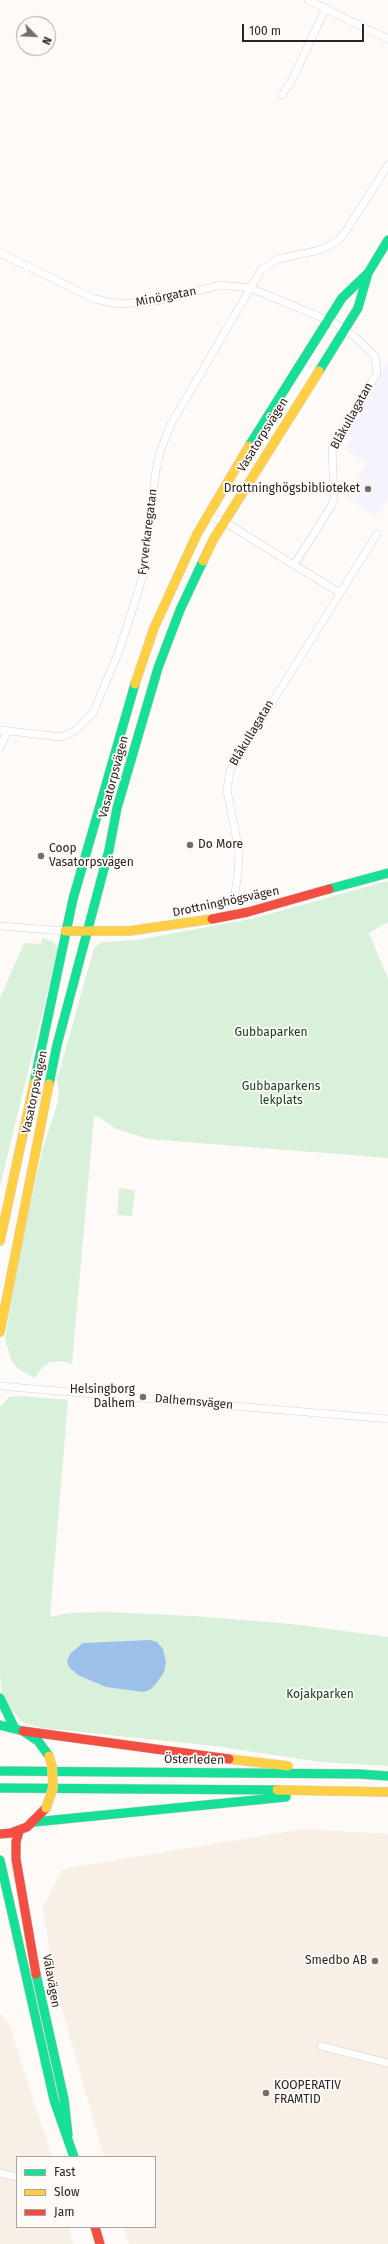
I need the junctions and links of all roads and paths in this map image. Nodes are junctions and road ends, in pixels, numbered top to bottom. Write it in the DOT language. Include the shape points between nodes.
graph roads {
  1 [pos="308,0"];
  2 [pos="326,8"];
  3 [pos="388,39"];
  4 [pos="282,95"];
  5 [pos="388,165"];
  6 [pos="388,240"];
  7 [pos="0,253"];
  8 [pos="368,273"];
  9 [pos="250,288"];
  10 [pos="332,322"];
  11 [pos="344,330"];
  12 [pos="207,516"];
  13 [pos="224,522"];
  14 [pos="377,534"];
  15 [pos="294,565"];
  16 [pos="339,592"];
  17 [pos="4,730"];
  18 [pos="0,748"];
  19 [pos="388,873"];
  20 [pos="239,913"];
  21 [pos="0,926"];
  22 [pos="65,931"];
  23 [pos="87,931"];
  24 [pos="0,1241"];
  25 [pos="0,1332"];
  26 [pos="0,1386"];
  27 [pos="388,1419"];
  28 [pos="0,1698"];
  29 [pos="0,1725"];
  30 [pos="19,1729"];
  31 [pos="0,1771"];
  32 [pos="359,1774"];
  33 [pos="388,1776"];
  34 [pos="0,1788"];
  35 [pos="350,1791"];
  36 [pos="388,1792"];
  37 [pos="34,1822"];
  38 [pos="19,1831"];
  39 [pos="0,1834"];
  40 [pos="0,1860"];
  41 [pos="321,2046"];
  42 [pos="388,2063"];
  43 [pos="68,2134"];
  44 [pos="74,2156"];
  45 [pos="0,2173"];
  46 [pos="16,2177"];
  47 [pos="95,2228"];
  48 [pos="100,2244"];
  1 -- 2 [label="street"];
  2 -- 3 [label="street"];
  2 -- 4 [label="street" via="292,80"];
  5 -- 9 [label="street, Fyrverkaregatan" via="338,241 320,250 278,259 261,270"];
  6 -- 8 [label="main road, Vasatorpsvägen"];
  7 -- 9 [label="street, Minörgatan" via="95,299 115,303 156,301 221,285"];
  8 -- 10 [label="main road, Vasatorpsvägen" via="342,298"];
  8 -- 11 [label="main road, Vasatorpsvägen" via="358,308"];
  9 -- 10 [label="street, Minörgatan"];
  9 -- 17 [label="street, Fyrverkaregatan" via="165,437 155,475 143,576 119,651 95,711 83,724 64,736"];
  10 -- 11 [label="street, Blåkullagatan"];
  10 -- 12 [label="main road, Vasatorpsvägen" via="242,456"];
  11 -- 13 [label="main road, Vasatorpsvägen"];
  11 -- 15 [label="street, Blåkullagatan" via="376,356 377,373 332,448 333,501"];
  12 -- 13 [label="street"];
  12 -- 22 [label="main road, Vasatorpsvägen" via="164,603 142,660"];
  13 -- 15 [label="street"];
  13 -- 23 [label="main road, Vasatorpsvägen" via="194,578 158,668 116,808 109,850"];
  14 -- 16 [label="street, Blåkullagatan"];
  15 -- 16 [label="street"];
  16 -- 20 [label="street, Blåkullagatan" via="230,770 227,790 239,851 235,893"];
  17 -- 18 [label="street"];
  19 -- 20 [label="main road, Drottninghögsvägen"];
  20 -- 23 [label="main road, Drottninghögsvägen" via="165,927"];
  21 -- 22 [label="street"];
  22 -- 23 [label="main road, Drottninghögsvägen"];
  22 -- 24 [label="main road, Vasatorpsvägen"];
  23 -- 25 [label="main road, Vasatorpsvägen" via="49,1083"];
  26 -- 27 [label="street, Dalhemsvägen"];
  28 -- 30 [label="main road"];
  29 -- 30 [label="main road"];
  30 -- 32 [label="main road" via="222,1759"];
  30 -- 37 [label="main road, bridge" via="38,1741 49,1756 52,1766 53,1788 46,1808"];
  31 -- 32 [label="main road, Österleden"];
  32 -- 33 [label="main road, Österleden"];
  34 -- 35 [label="main road"];
  35 -- 36 [label="main road"];
  35 -- 37 [label="main road"];
  37 -- 38 [label="main road"];
  38 -- 39 [label="main road"];
  38 -- 43 [label="main road, Välavägen" via="16,1859 39,1991 64,2099"];
  40 -- 43 [label="main road, Välavägen" via="36,2028 54,2100"];
  41 -- 42 [label="street"];
  43 -- 44 [label="main road, Välavägen"];
  45 -- 46 [label="street"];
  47 -- 48 [label="main road"];
}
